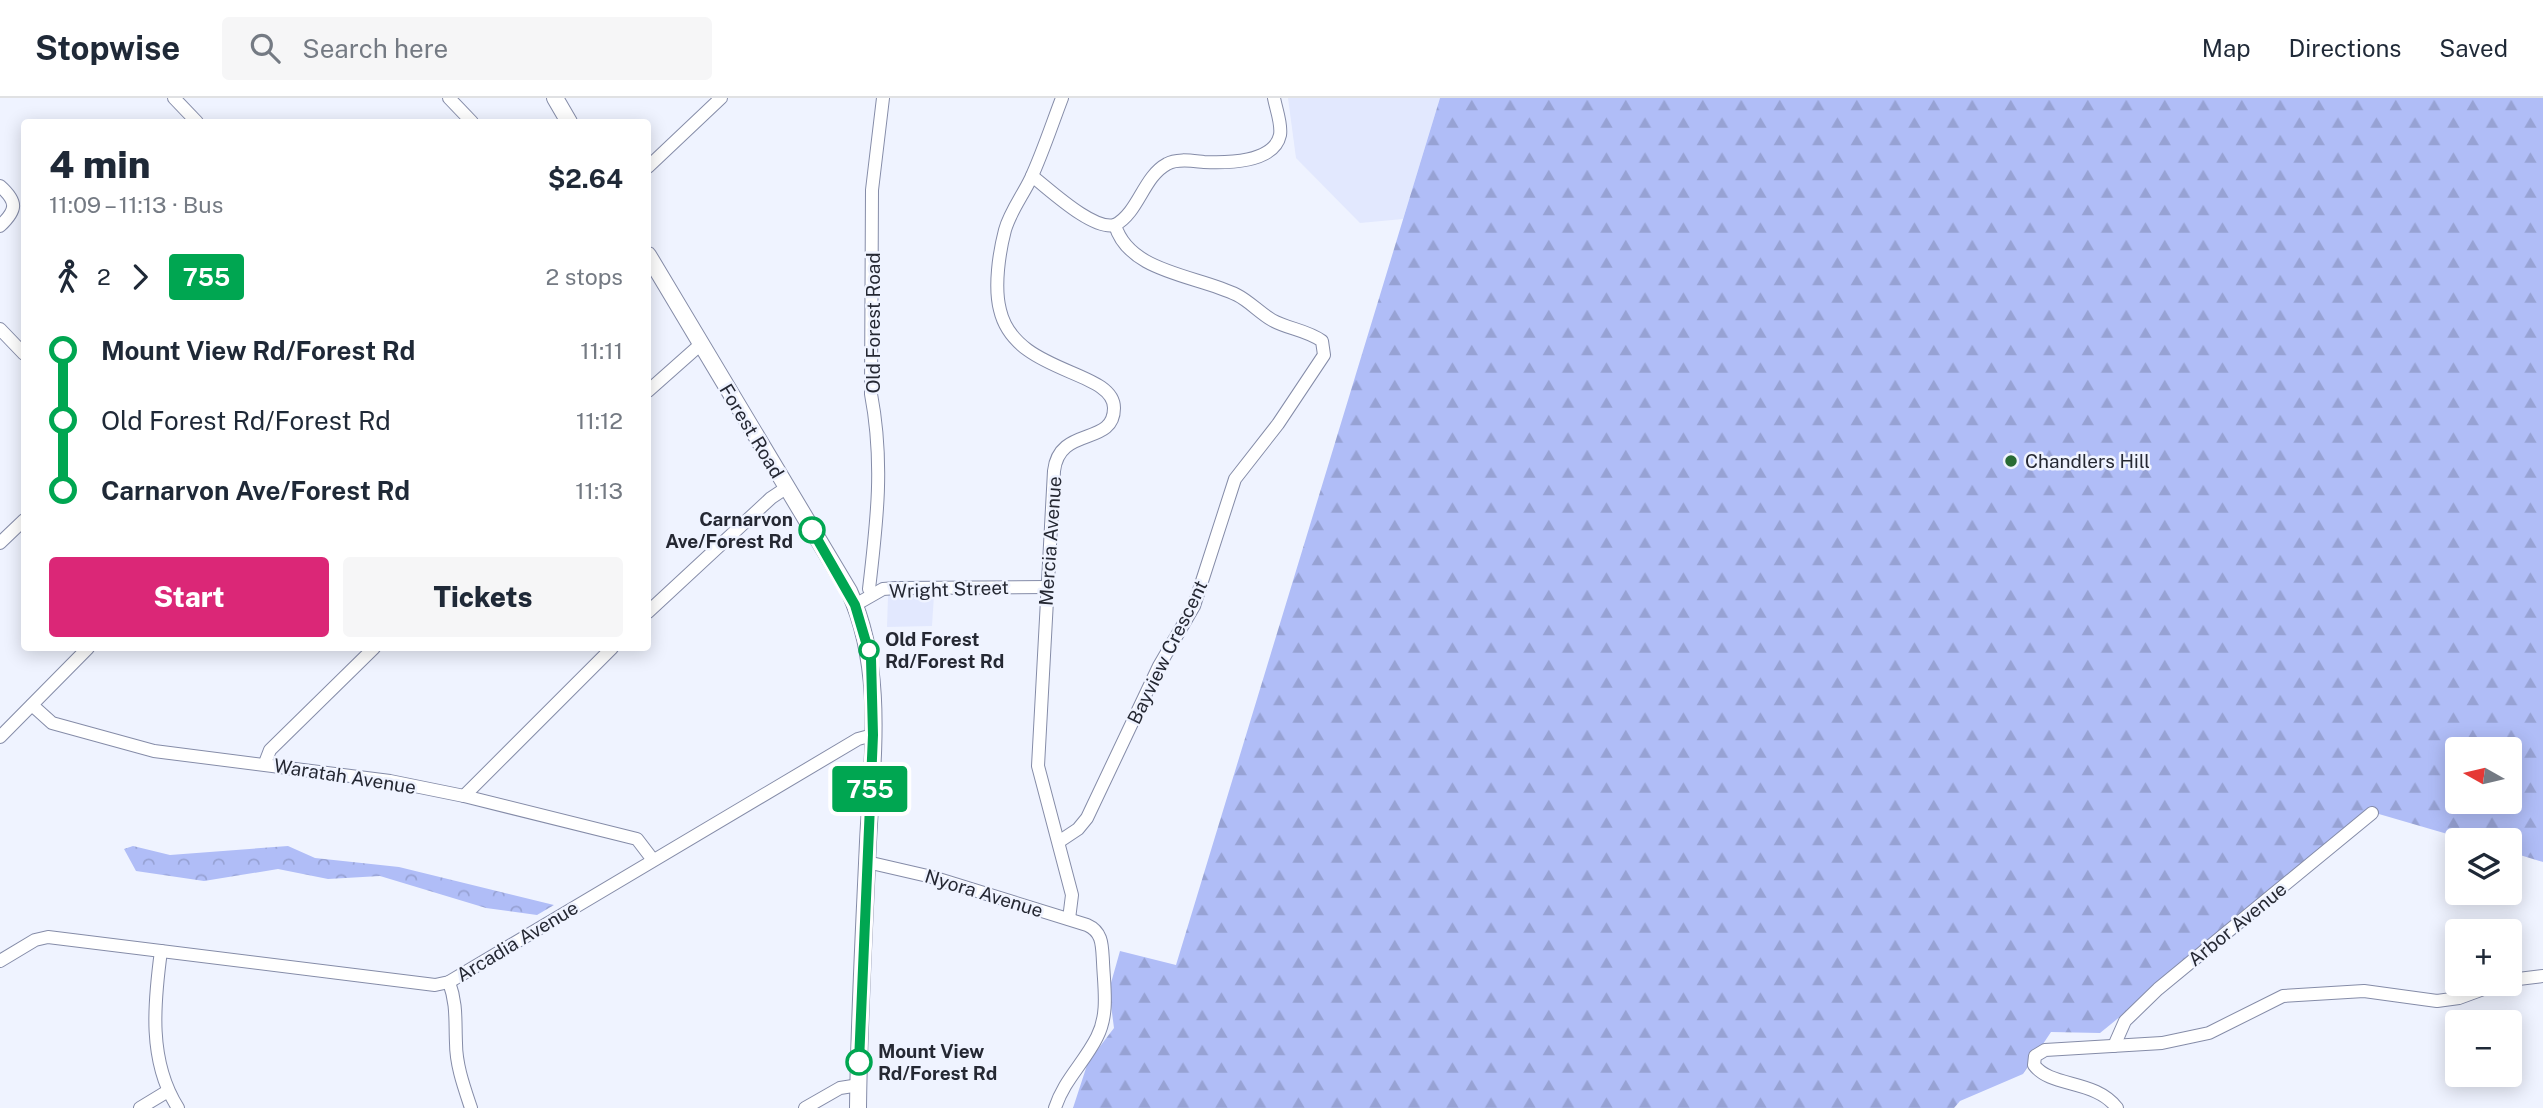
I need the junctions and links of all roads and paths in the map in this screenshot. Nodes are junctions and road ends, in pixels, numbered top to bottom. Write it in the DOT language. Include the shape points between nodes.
graph roads {
  1 [pos="174,98"];
  2 [pos="449,98"];
  3 [pos="555,98"];
  4 [pos="721,98"];
  5 [pos="883,98"];
  6 [pos="1062,98"];
  7 [pos="1274,98"];
  8 [pos="194,119"];
  9 [pos="469,119"];
  10 [pos="567,119"];
  11 [pos="651,164"];
  12 [pos="1032,176"];
  13 [pos="0,186"];
  14 [pos="1115,225"];
  15 [pos="0,226"];
  16 [pos="651,260"];
  17 [pos="0,329"];
  18 [pos="701,344"];
  19 [pos="21,351"];
  20 [pos="651,388"];
  21 [pos="786,488"];
  22 [pos="21,522"];
  23 [pos="2,536"];
  24 [pos="1047,587"];
  25 [pos="869,589"];
  26 [pos="883,589"];
  27 [pos="852,598"];
  28 [pos="651,609"];
  29 [pos="85,651"];
  30 [pos="371,651"];
  31 [pos="609,651"];
  32 [pos="32,705"];
  33 [pos="873,735"];
  34 [pos="0,737"];
  35 [pos="264,763"];
  36 [pos="464,796"];
  37 [pos="2372,813"];
  38 [pos="1060,841"];
  39 [pos="653,860"];
  40 [pos="867,862"];
  41 [pos="1069,919"];
  42 [pos="161,950"];
  43 [pos="0,961"];
  44 [pos="2543,976"];
  45 [pos="2522,979"];
  46 [pos="449,982"];
  47 [pos="2464,996"];
  48 [pos="2114,1046"];
  49 [pos="859,1085"];
  50 [pos="168,1091"];
  51 [pos="140,1108"];
  52 [pos="178,1108"];
  53 [pos="471,1108"];
  54 [pos="805,1108"];
  55 [pos="859,1108"];
  56 [pos="1055,1108"];
  57 [pos="2117,1108"];
  1 -- 8 [label="street"];
  2 -- 9 [label="street"];
  3 -- 10 [label="main road"];
  4 -- 11 [label="street"];
  5 -- 25 [label="street, Old Forest Road" via="872,190 871,394 877,424 880,503"];
  6 -- 12 [label="street, Mercia Avenue"];
  7 -- 14 [label="street" via="1280,135 1265,154 1168,163"];
  12 -- 14 [label="street" via="1081,213 1098,223"];
  12 -- 24 [label="street, Mercia Avenue" via="1005,230 1000,310 1007,329 1037,358 1100,384 1110,392 1114,405 1113,420 1104,430 1063,447 1056,456"];
  13 -- 15 [label="street" via="16,205"];
  14 -- 38 [label="street, Bayview Crescent" via="1122,244 1135,255 1160,269 1239,295 1272,320 1322,341 1324,355 1235,479 1194,606 1159,666 1087,818"];
  16 -- 18 [label="main road, Forest Road"];
  17 -- 19 [label="street"];
  18 -- 20 [label="street"];
  18 -- 21 [label="main road, Forest Road"];
  21 -- 27 [label="main road, Forest Road"];
  21 -- 28 [label="street"];
  22 -- 23 [label="street"];
  24 -- 26 [label="street, Wright Street"];
  24 -- 38 [label="street, Mercia Avenue" via="1038,766"];
  25 -- 26 [label="street"];
  25 -- 27 [label="street"];
  26 -- 27 [label="street, Wright Street"];
  27 -- 33 [label="main road, Forest Road" via="871,659"];
  29 -- 32 [label="street"];
  30 -- 35 [label="street" via="270,750"];
  31 -- 36 [label="street"];
  32 -- 34 [label="street"];
  32 -- 35 [label="street, Waratah Avenue" via="52,723 154,751"];
  33 -- 39 [label="street, Arcadia Avenue" via="858,739"];
  33 -- 40 [label="main road, Forest Road"];
  35 -- 36 [label="street, Waratah Avenue"];
  36 -- 39 [label="street, Waratah Avenue" via="637,839"];
  37 -- 48 [label="street, Arbor Avenue" via="2158,989 2125,1021"];
  38 -- 41 [label="street, Mercia Avenue" via="1072,895"];
  39 -- 46 [label="street, Arcadia Avenue"];
  40 -- 41 [label="street, Nyora Avenue"];
  40 -- 49 [label="main road, Forest Road"];
  41 -- 56 [label="street, Nyora Avenue" via="1098,932 1105,1002 1096,1040 1064,1085"];
  42 -- 43 [label="street, Arcadia Avenue" via="48,937"];
  42 -- 46 [label="street, Arcadia Avenue" via="435,985"];
  42 -- 50 [label="street" via="153,1021"];
  44 -- 45 [label="street"];
  46 -- 53 [label="street" via="456,1000 455,1044"];
  47 -- 48 [label="street" via="2437,1001 2364,991 2283,996 2209,1033 2162,1043"];
  48 -- 57 [label="street" via="2042,1051 2033,1063 2046,1074 2100,1093"];
  49 -- 54 [label="street" via="840,1088"];
  49 -- 55 [label="main road, Forest Road"];
  50 -- 51 [label="street"];
  50 -- 52 [label="street"];
}
